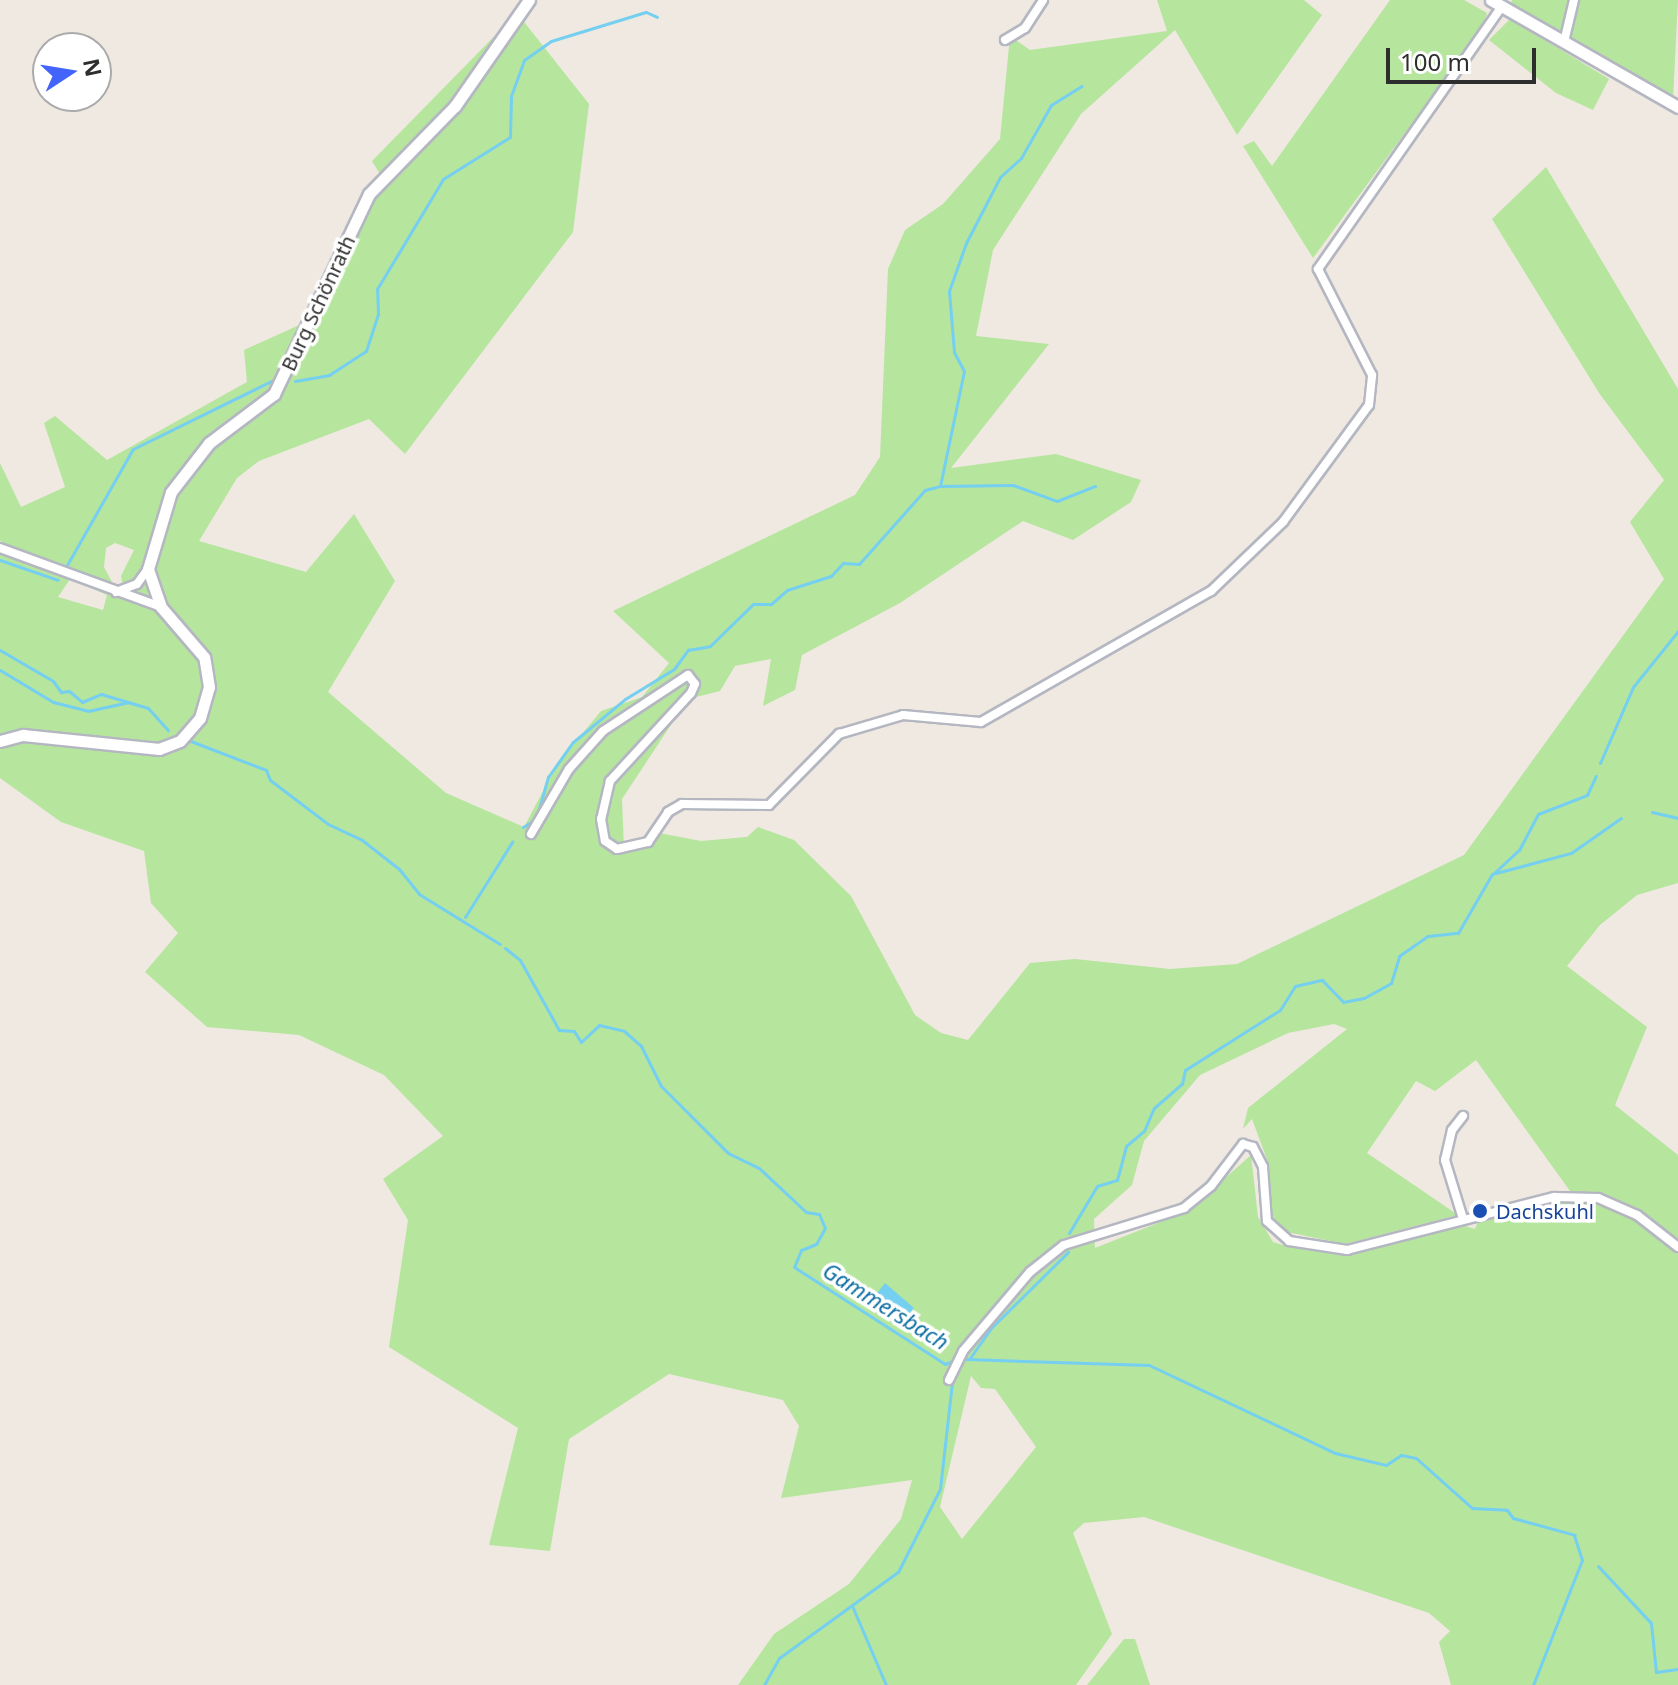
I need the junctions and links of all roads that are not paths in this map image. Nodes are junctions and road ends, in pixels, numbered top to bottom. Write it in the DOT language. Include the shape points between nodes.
graph roads {
  1 [pos="529,0"];
  2 [pos="1043,0"];
  3 [pos="1574,0"];
  4 [pos="1496,3"];
  5 [pos="1005,40"];
  6 [pos="1564,42"];
  7 [pos="1678,107"];
  8 [pos="0,548"];
  9 [pos="148,569"];
  10 [pos="115,592"];
  11 [pos="161,607"];
  12 [pos="0,741"];
  13 [pos="531,834"];
  14 [pos="1463,1116"];
  15 [pos="1463,1219"];
  16 [pos="1678,1247"];
  17 [pos="949,1380"];
  1 -- 9 [label="street, Burg Schönrath" via="455,106 369,194 289,370 265,402 190,463 156,529"];
  2 -- 5 [label="street" via="1025,28"];
  3 -- 6 [label="street"];
  4 -- 6 [label="street"];
  4 -- 13 [label="street" via="1318,269 1365,358 1373,392 1283,522 1195,603 981,722 903,715 839,734 769,805 682,804 636,848 617,849 605,841 602,801 610,781 691,693 695,684 688,675 603,731 569,769"];
  6 -- 7 [label="street"];
  8 -- 10 [label="street"];
  9 -- 10 [label="street" via="137,584"];
  9 -- 11 [label="street"];
  10 -- 11 [label="street"];
  11 -- 12 [label="street" via="204,657 209,687 200,718 180,741 159,749 23,735"];
  14 -- 15 [label="street" via="1452,1130 1445,1160"];
  15 -- 16 [label="street" via="1554,1197 1598,1198 1637,1215"];
  15 -- 17 [label="street" via="1347,1250 1289,1241 1267,1221 1263,1167 1253,1147 1243,1144 1211,1186 1184,1208 1064,1245 1030,1272 963,1351"];
}
